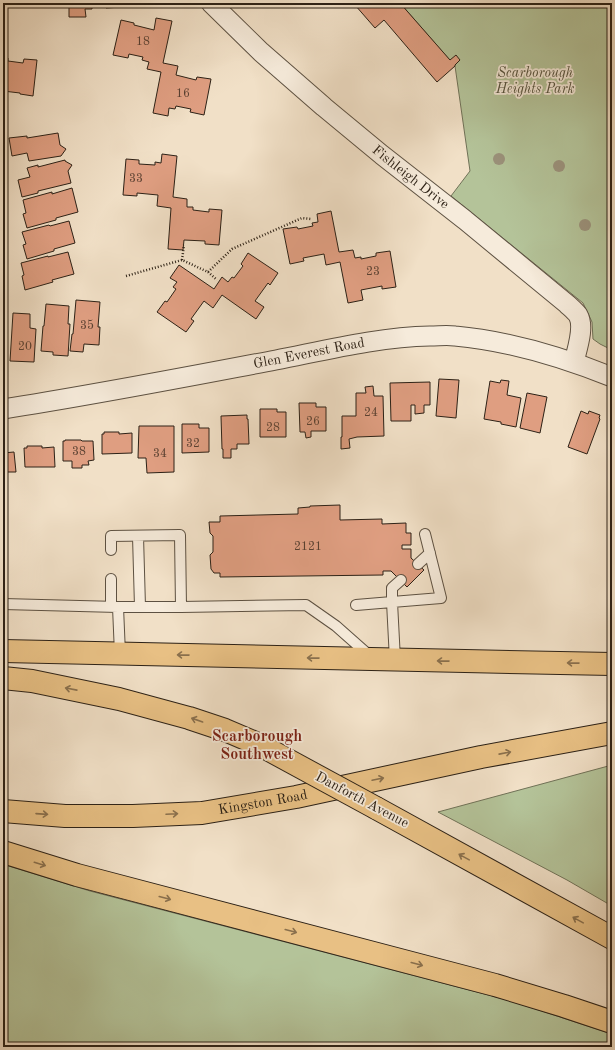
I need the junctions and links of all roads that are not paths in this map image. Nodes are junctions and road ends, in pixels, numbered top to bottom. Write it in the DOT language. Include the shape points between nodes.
graph roads {
  1 [pos="211,3"];
  2 [pos="574,362"];
  3 [pos="612,376"];
  4 [pos="3,409"];
  5 [pos="425,534"];
  6 [pos="138,536"];
  7 [pos="111,550"];
  8 [pos="430,552"];
  9 [pos="418,564"];
  10 [pos="111,578"];
  11 [pos="401,580"];
  12 [pos="392,602"];
  13 [pos="3,604"];
  14 [pos="356,605"];
  15 [pos="115,607"];
  16 [pos="140,607"];
  17 [pos="181,607"];
  18 [pos="3,651"];
  19 [pos="120,654"];
  20 [pos="374,659"];
  21 [pos="396,660"];
  22 [pos="612,664"];
  23 [pos="3,678"];
  24 [pos="612,733"];
  25 [pos="3,811"];
  26 [pos="3,852"];
  27 [pos="612,938"];
  28 [pos="612,1022"];
  1 -- 2 [label="street, Fishleigh Drive" via="261,52 324,107 567,304 577,314 581,323"];
  2 -- 3 [label="street, Glen Everest Road"];
  2 -- 4 [label="street, Glen Everest Road" via="499,342 454,336 418,337 383,340"];
  5 -- 8 [label="lane"];
  6 -- 7 [label="lane" via="111,536"];
  6 -- 16 [label="lane"];
  6 -- 17 [label="lane" via="180,535"];
  8 -- 9 [label="lane"];
  8 -- 12 [label="lane" via="441,598"];
  10 -- 15 [label="lane"];
  11 -- 12 [label="lane" via="392,588"];
  12 -- 14 [label="lane"];
  12 -- 21 [label="lane"];
  13 -- 15 [label="lane"];
  15 -- 16 [label="lane"];
  15 -- 19 [label="lane"];
  16 -- 17 [label="lane"];
  17 -- 20 [label="lane" via="306,605 336,626"];
  18 -- 19 [label="main road"];
  20 -- 19 [label="main road, one-way"];
  20 -- 21 [label="main road"];
  22 -- 21 [label="main road, one-way"];
  27 -- 23 [label="main road, Danforth Avenue, one-way, bridge" via="260,745 225,730 119,699 32,681"];
  25 -- 24 [label="main road, Kingston Road, one-way" via="65,816 202,813 296,797 481,757"];
  26 -- 28 [label="main road, one-way" via="77,875 495,985"];
}
